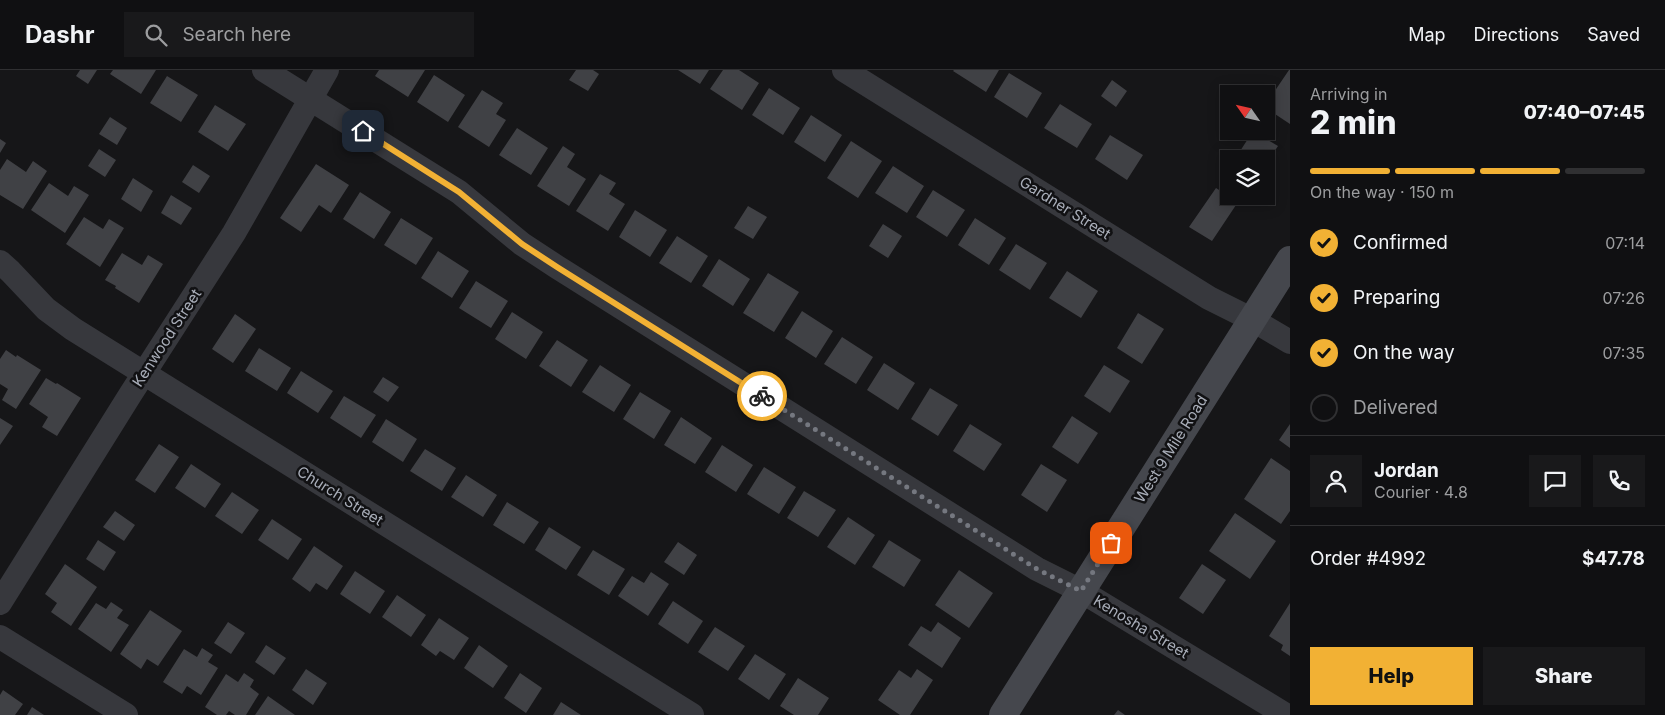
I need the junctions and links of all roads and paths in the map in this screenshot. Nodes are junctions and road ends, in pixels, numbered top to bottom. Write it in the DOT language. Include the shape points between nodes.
graph roads {
  1 [pos="264,70"];
  2 [pos="327,70"];
  3 [pos="844,70"];
  4 [pos="311,99"];
  5 [pos="1290,260"];
  6 [pos="0,262"];
  7 [pos="1252,320"];
  8 [pos="1290,342"];
  9 [pos="144,373"];
  10 [pos="1081,591"];
  11 [pos="0,603"];
  12 [pos="0,637"];
  13 [pos="126,715"];
  14 [pos="692,715"];
  15 [pos="1003,715"];
  16 [pos="1286,715"];
  1 -- 4 [label="street, Kenosha Street"];
  2 -- 4 [label="street, Kenwood Street"];
  3 -- 7 [label="street, Gardner Street" via="1209,298"];
  4 -- 9 [label="street, Kenwood Street" via="234,233"];
  4 -- 10 [label="street, Kenosha Street" via="459,192 522,244 557,267 1037,569"];
  5 -- 7 [label="main road, West 9 Mile Road"];
  6 -- 9 [label="street, Church Street" via="46,309"];
  7 -- 8 [label="street, Gardner Street"];
  7 -- 10 [label="main road, West 9 Mile Road"];
  9 -- 11 [label="street, Kenwood Street"];
  9 -- 14 [label="street, Church Street"];
  10 -- 15 [label="main road, West 9 Mile Road"];
  10 -- 16 [label="street, Kenosha Street"];
  12 -- 13 [label="street"];
}
